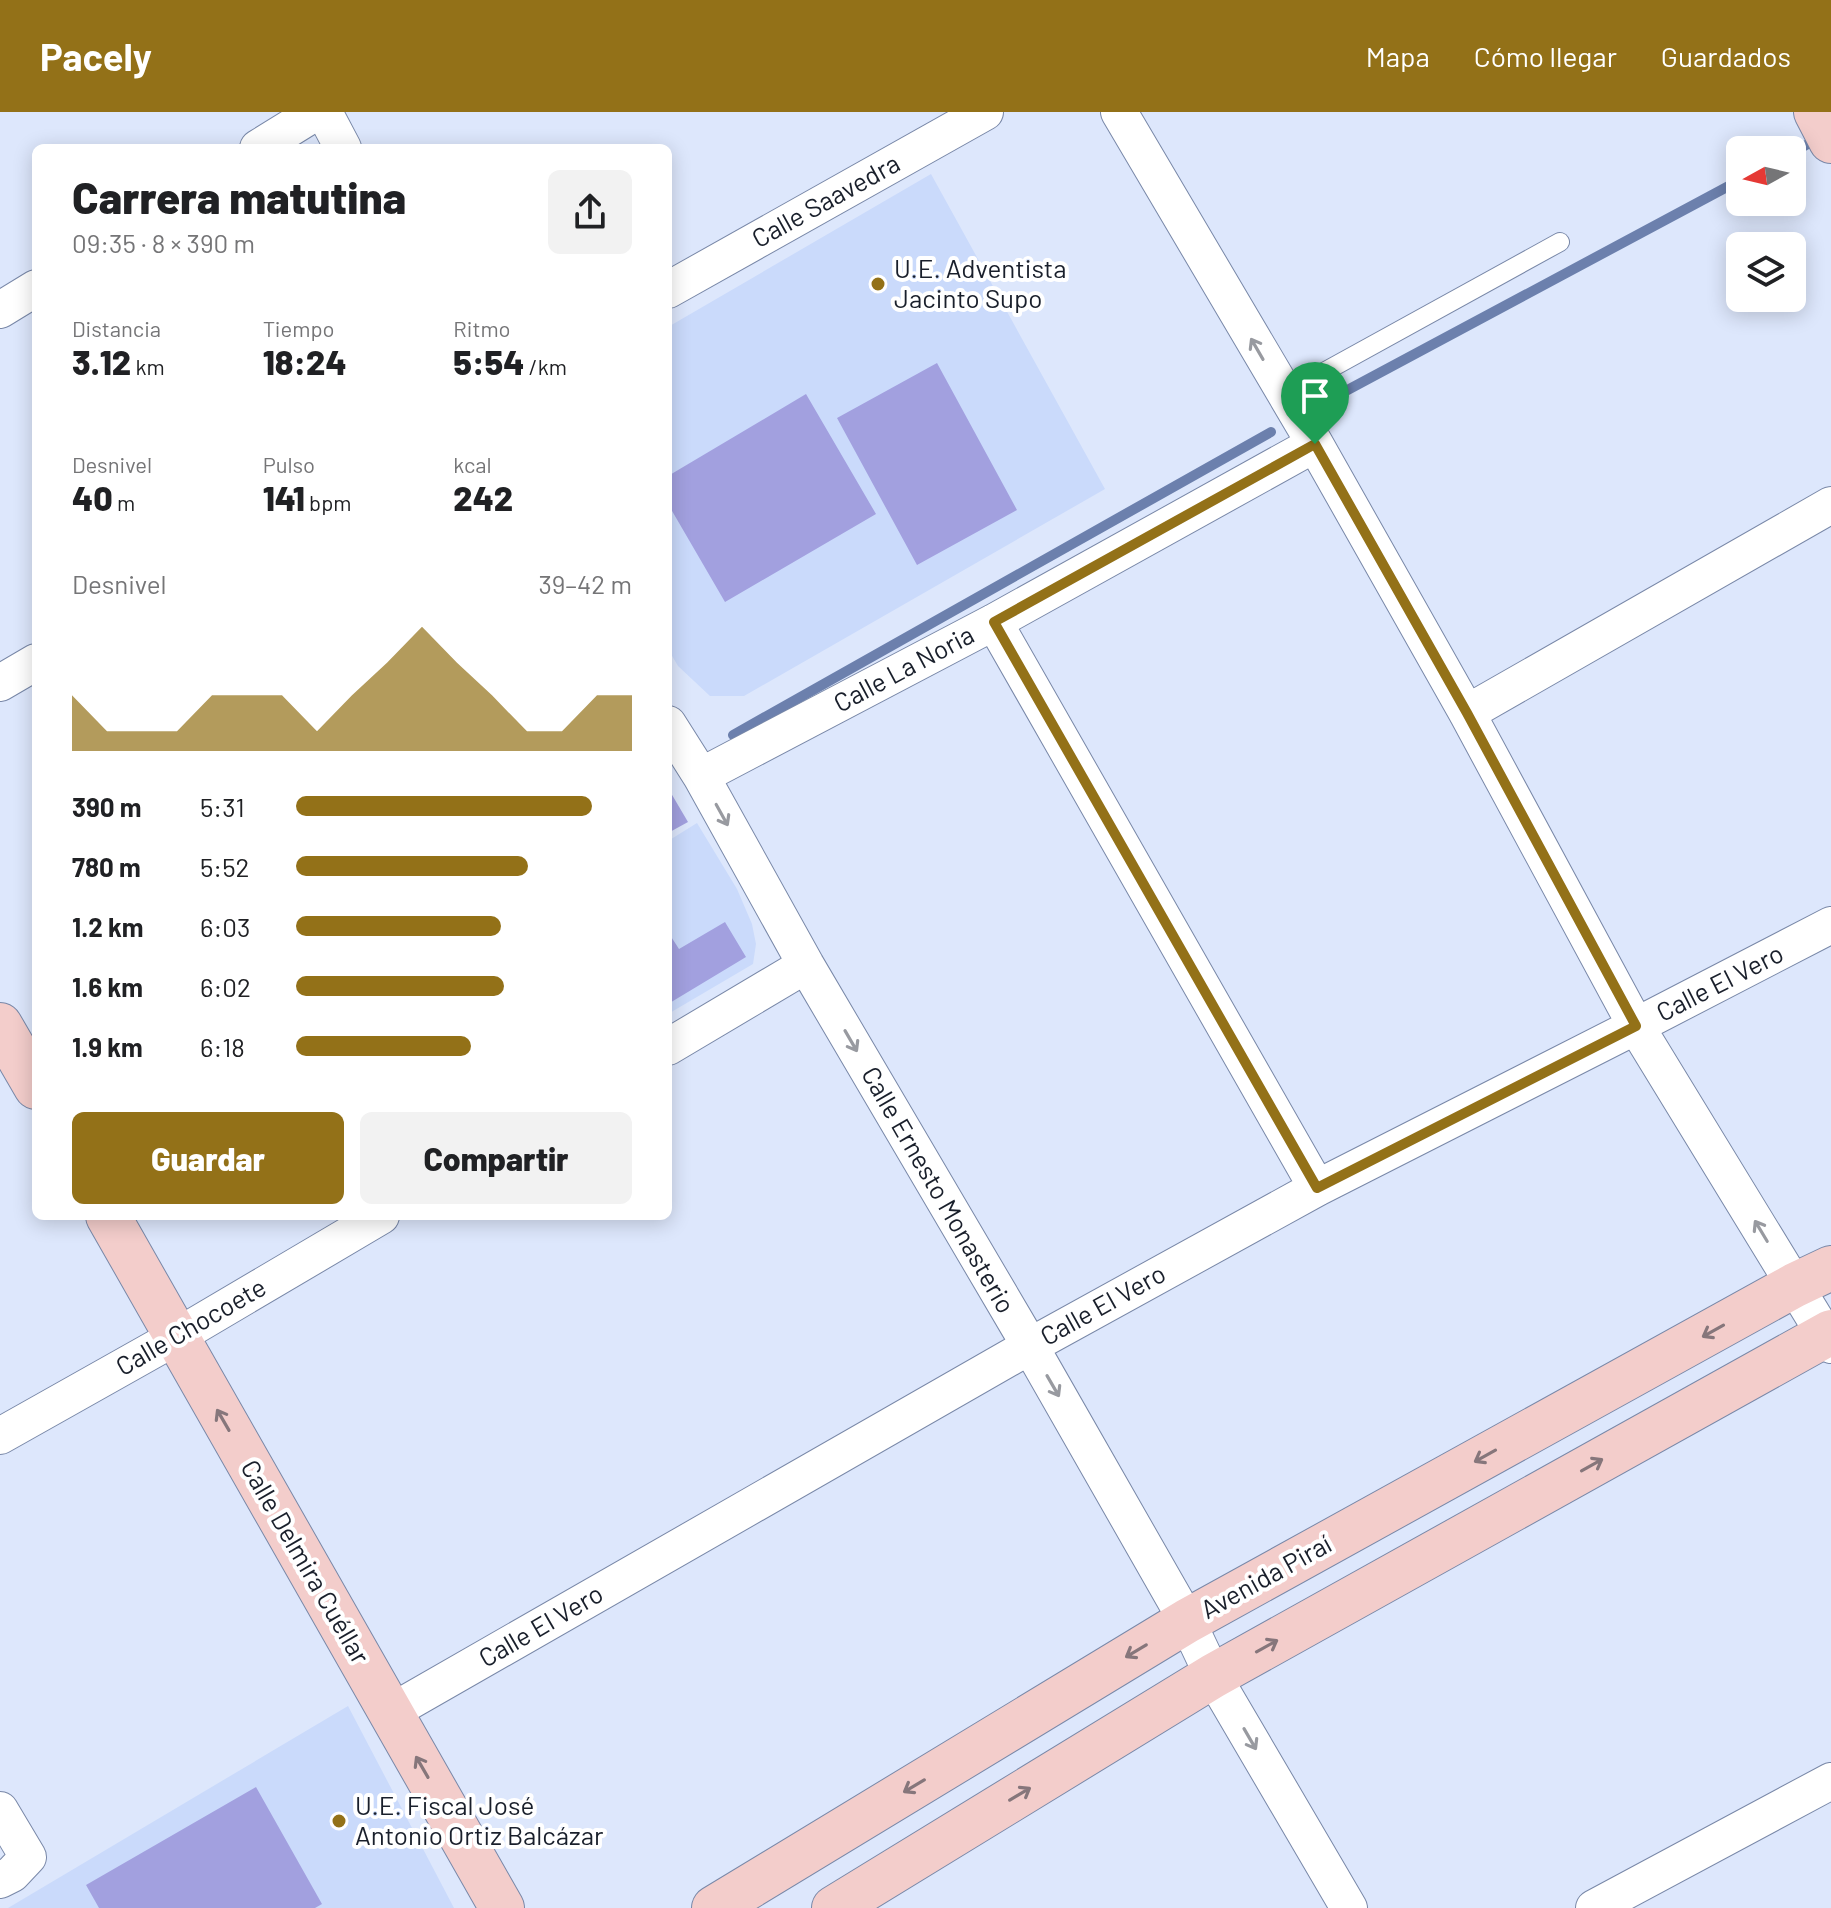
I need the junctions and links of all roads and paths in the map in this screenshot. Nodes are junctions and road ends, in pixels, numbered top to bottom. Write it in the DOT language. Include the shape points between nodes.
graph roads {
  1 [pos="316,112"];
  2 [pos="324,112"];
  3 [pos="985,112"];
  4 [pos="1119,112"];
  5 [pos="1816,112"];
  6 [pos="1831,141"];
  7 [pos="264,144"];
  8 [pos="341,144"];
  9 [pos="1560,242"];
  10 [pos="672,288"];
  11 [pos="32,290"];
  12 [pos="0,310"];
  13 [pos="1284,394"];
  14 [pos="1315,444"];
  15 [pos="1831,505"];
  16 [pos="994,622"];
  17 [pos="32,664"];
  18 [pos="0,683"];
  19 [pos="1467,713"];
  20 [pos="672,730"];
  21 [pos="701,776"];
  22 [pos="1831,925"];
  23 [pos="806,965"];
  24 [pos="1636,1026"];
  25 [pos="672,1045"];
  26 [pos="1317,1188"];
  27 [pos="110,1220"];
  28 [pos="374,1220"];
  29 [pos="1813,1276"];
  30 [pos="176,1337"];
  31 [pos="1829,1337"];
  32 [pos="1030,1346"];
  33 [pos="0,1436"];
  34 [pos="1187,1621"];
  35 [pos="1213,1676"];
  36 [pos="391,1712"];
  37 [pos="1831,1781"];
  38 [pos="0,1810"];
  39 [pos="0,1880"];
  40 [pos="502,1908"];
  41 [pos="714,1908"];
  42 [pos="834,1908"];
  43 [pos="1349,1908"];
  44 [pos="1594,1908"];
  1 -- 7 [label="street"];
  2 -- 8 [label="street"];
  3 -- 10 [label="street, Calle Saavedra"];
  13 -- 4 [label="street, one-way"];
  5 -- 6 [label="main road"];
  9 -- 13 [label="lane"];
  11 -- 12 [label="street"];
  13 -- 14 [label="street"];
  14 -- 16 [label="street, Calle La Noria"];
  14 -- 19 [label="street"];
  15 -- 19 [label="street"];
  16 -- 21 [label="street, Calle La Noria"];
  16 -- 26 [label="street"];
  17 -- 18 [label="street"];
  19 -- 24 [label="street"];
  20 -- 21 [label="street, Calle Ernesto Monasterio"];
  21 -- 23 [label="street, Calle Ernesto Monasterio, one-way"];
  22 -- 24 [label="street, Calle El Vero"];
  23 -- 25 [label="street"];
  23 -- 32 [label="street, Calle Ernesto Monasterio, one-way"];
  24 -- 26 [label="street, Calle El Vero"];
  29 -- 24 [label="street, one-way"];
  26 -- 32 [label="street, Calle El Vero"];
  27 -- 30 [label="main road, Calle Delmira Cuéllar"];
  28 -- 30 [label="street, Calle Chocoete"];
  29 -- 31 [label="street"];
  29 -- 34 [label="main road, Avenida Piraí, one-way"];
  30 -- 33 [label="street, Calle Chocoete"];
  36 -- 30 [label="main road, Calle Delmira Cuéllar, one-way"];
  35 -- 31 [label="main road, one-way"];
  32 -- 34 [label="street, Calle Ernesto Monasterio, one-way"];
  32 -- 36 [label="street, Calle El Vero"];
  34 -- 35 [label="street, Calle Ernesto Monasterio"];
  34 -- 41 [label="main road, Avenida Piraí, one-way"];
  42 -- 35 [label="main road, one-way"];
  35 -- 43 [label="street, Calle Ernesto Monasterio, one-way"];
  40 -- 36 [label="main road, Calle Delmira Cuéllar, one-way"];
  37 -- 44 [label="street"];
  38 -- 39 [label="street" via="28,1857"];
}
